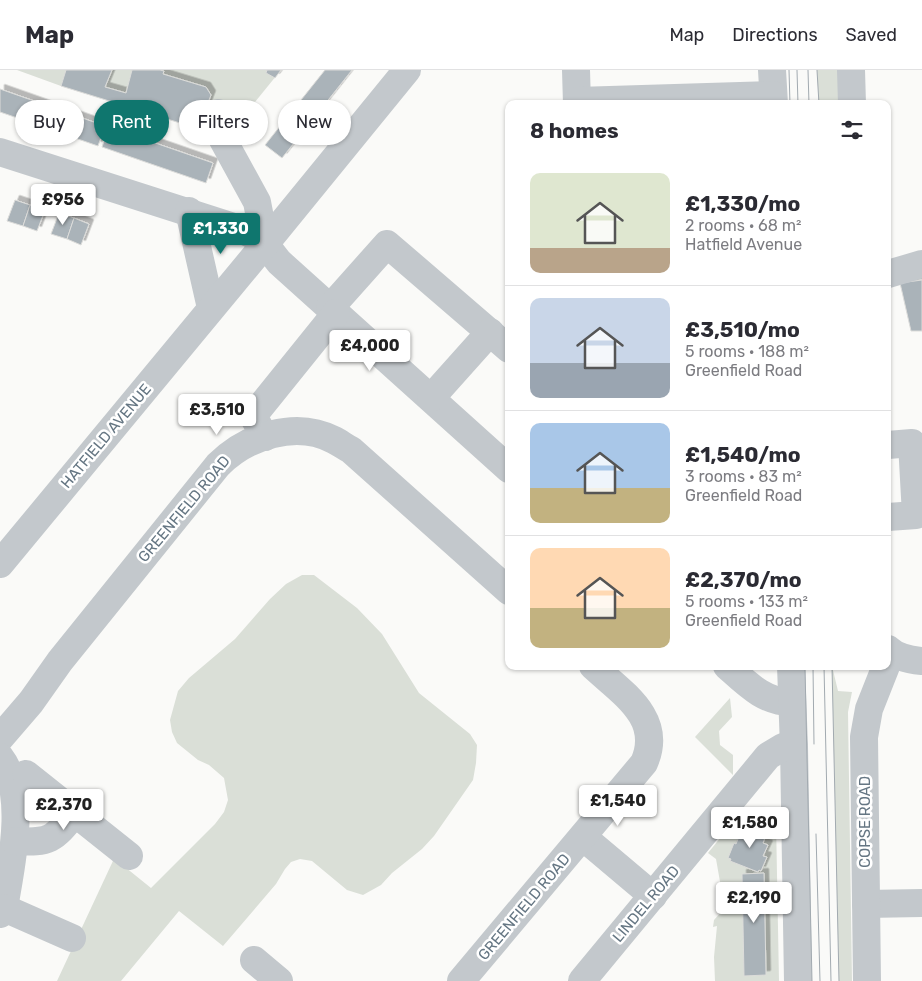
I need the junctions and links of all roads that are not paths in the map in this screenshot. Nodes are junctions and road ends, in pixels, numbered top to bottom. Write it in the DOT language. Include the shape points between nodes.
graph roads {
  1 [pos="406,70"];
  2 [pos="576,70"];
  3 [pos="851,70"];
  4 [pos="773,90"];
  5 [pos="577,100"];
  6 [pos="622,100"];
  7 [pos="852,100"];
  8 [pos="226,145"];
  9 [pos="0,152"];
  10 [pos="190,211"];
  11 [pos="265,244"];
  12 [pos="922,264"];
  13 [pos="891,273"];
  14 [pos="211,308"];
  15 [pos="333,310"];
  16 [pos="499,341"];
  17 [pos="431,398"];
  18 [pos="265,437"];
  19 [pos="907,442"];
  20 [pos="505,465"];
  21 [pos="891,517"];
  22 [pos="0,564"];
  23 [pos="505,587"];
  24 [pos="891,658"];
  25 [pos="922,661"];
  26 [pos="597,670"];
  27 [pos="732,670"];
  28 [pos="791,670"];
  29 [pos="884,670"];
  30 [pos="792,702"];
  31 [pos="0,738"];
  32 [pos="794,747"];
  33 [pos="0,757"];
  34 [pos="26,774"];
  35 [pos="75,812"];
  36 [pos="583,837"];
  37 [pos="15,841"];
  38 [pos="129,856"];
  39 [pos="653,896"];
  40 [pos="922,903"];
  41 [pos="866,904"];
  42 [pos="2,911"];
  43 [pos="72,938"];
  44 [pos="254,960"];
  45 [pos="279,981"];
  46 [pos="461,981"];
  47 [pos="582,981"];
  48 [pos="798,981"];
  49 [pos="867,981"];
  1 -- 11 [label="street, HATFIELD AVENUE"];
  2 -- 5 [label="street"];
  3 -- 7 [label="street"];
  4 -- 6 [label="street"];
  8 -- 11 [label="street" via="258,202"];
  9 -- 10 [label="street"];
  10 -- 11 [label="street" via="240,228"];
  10 -- 14 [label="street"];
  11 -- 14 [label="street, HATFIELD AVENUE"];
  11 -- 15 [label="street" via="279,262"];
  12 -- 13 [label="street"];
  14 -- 22 [label="street, HATFIELD AVENUE"];
  15 -- 16 [label="street" via="387,244"];
  15 -- 17 [label="street"];
  15 -- 18 [label="street" via="253,416"];
  16 -- 17 [label="street"];
  17 -- 20 [label="street"];
  18 -- 23 [label="street, GREENFIELD ROAD" via="284,432 317,434 351,450"];
  18 -- 31 [label="street, GREENFIELD ROAD" via="230,453 218,465"];
  19 -- 21 [label="street" via="916,515"];
  24 -- 25 [label="street"];
  26 -- 36 [label="street, GREENFIELD ROAD" via="637,708 648,726 650,740 644,763"];
  27 -- 30 [label="street" via="766,697 781,703"];
  28 -- 30 [label="street"];
  29 -- 41 [label="street, COPSE ROAD" via="869,709 864,737"];
  30 -- 32 [label="street"];
  32 -- 39 [label="street, LINDEL ROAD" via="783,747 768,756"];
  32 -- 48 [label="street"];
  33 -- 37 [label="street" via="12,784"];
  34 -- 35 [label="street"];
  35 -- 37 [label="street" via="50,839"];
  35 -- 38 [label="street"];
  36 -- 39 [label="street"];
  36 -- 46 [label="street, GREENFIELD ROAD"];
  37 -- 42 [label="street"];
  39 -- 47 [label="street, LINDEL ROAD"];
  40 -- 41 [label="street"];
  41 -- 49 [label="street, COPSE ROAD"];
  42 -- 43 [label="street"];
  44 -- 45 [label="street"];
}
